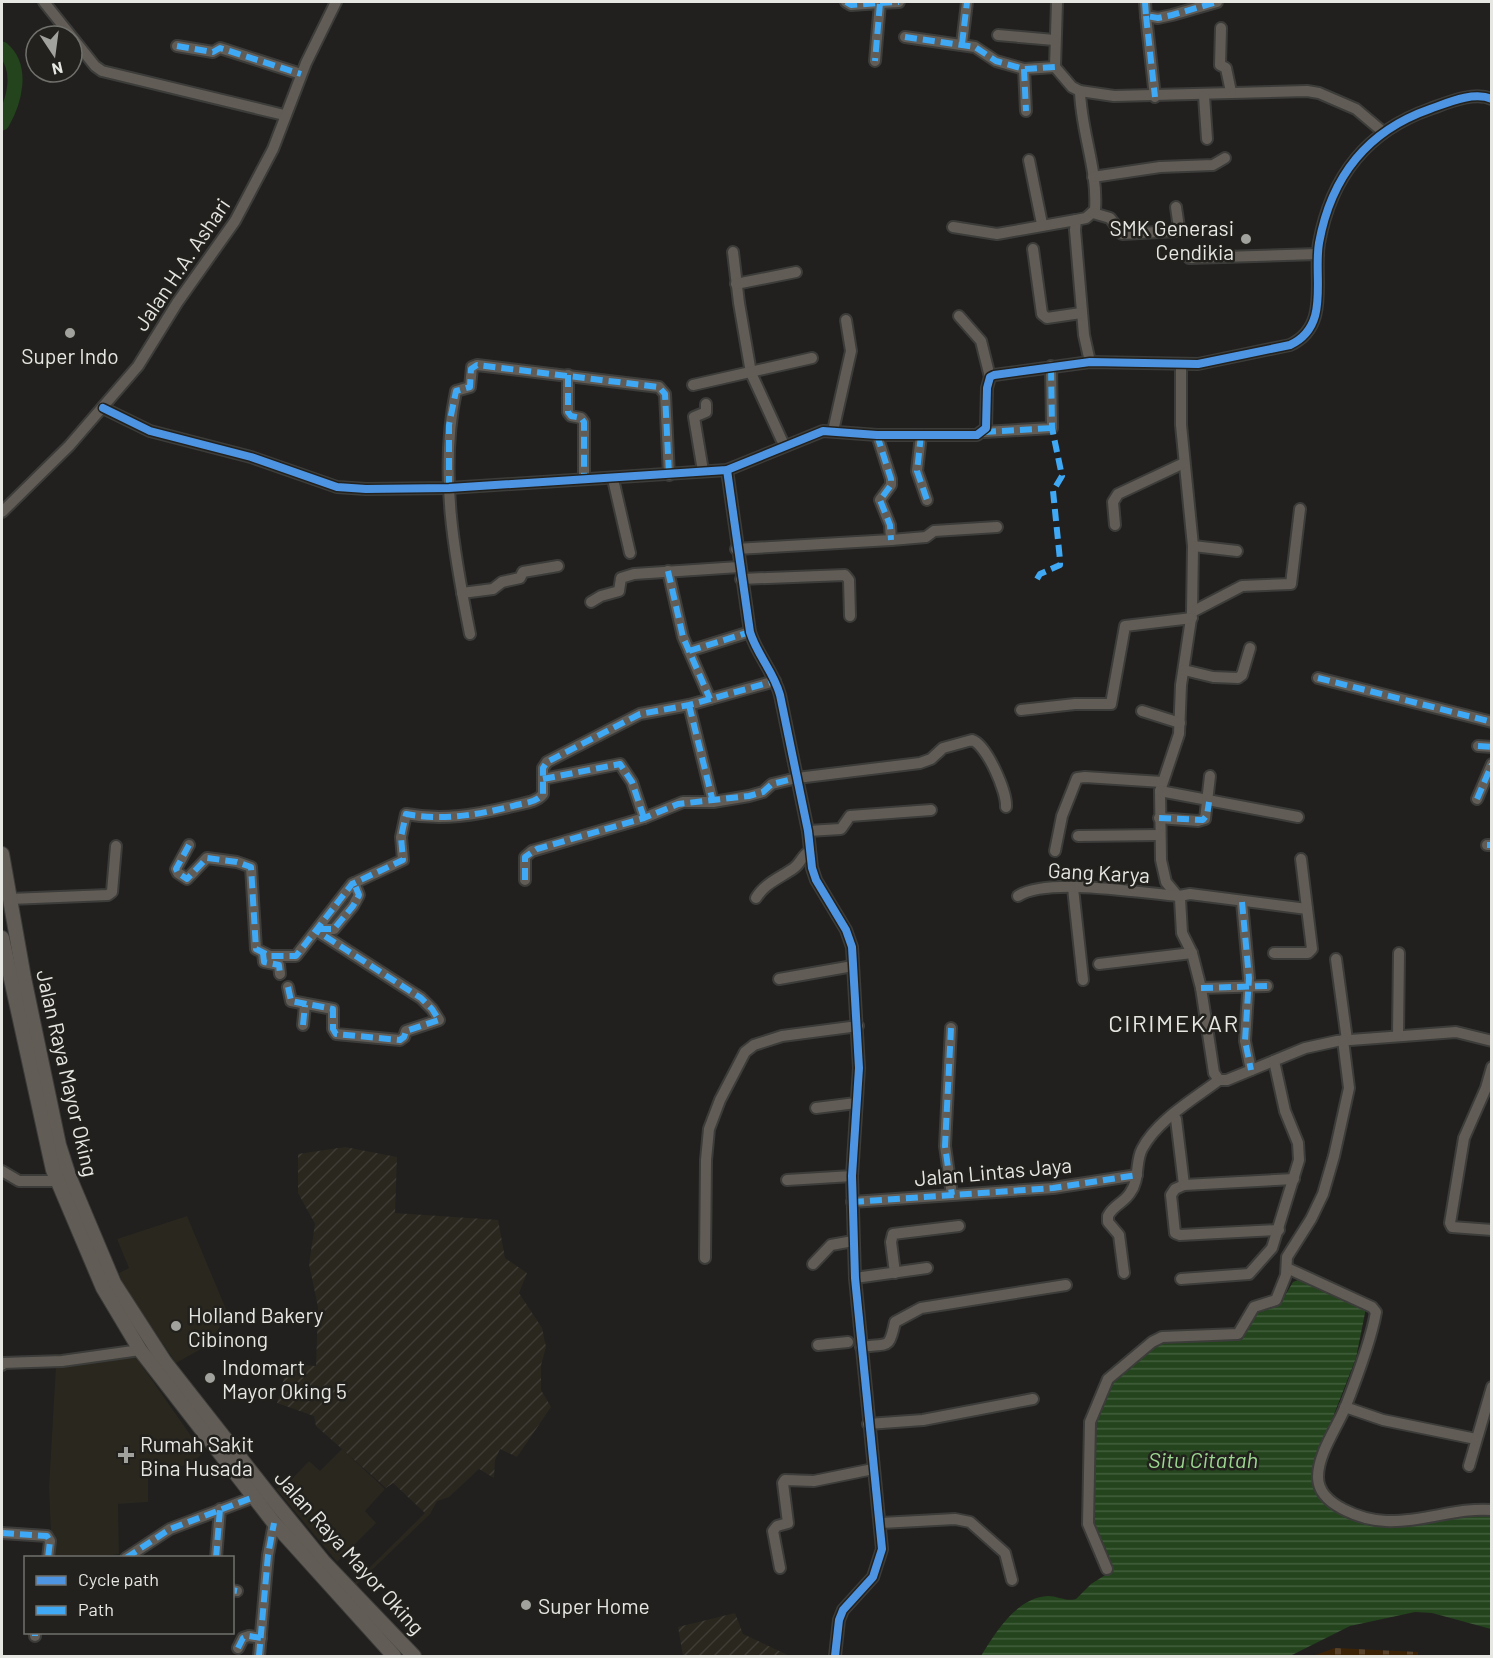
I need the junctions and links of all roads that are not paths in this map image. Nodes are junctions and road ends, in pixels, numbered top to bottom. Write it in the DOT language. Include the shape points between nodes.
graph roads {
  1 [pos="44,2"];
  2 [pos="846,2"];
  3 [pos="898,2"];
  4 [pos="964,2"];
  5 [pos="1057,2"];
  6 [pos="1145,2"];
  7 [pos="1217,2"];
  8 [pos="331,3"];
  9 [pos="880,3"];
  10 [pos="1146,16"];
  11 [pos="1221,28"];
  12 [pos="998,35"];
  13 [pos="905,37"];
  14 [pos="1054,40"];
  15 [pos="962,44"];
  16 [pos="177,46"];
  17 [pos="875,61"];
  18 [pos="1055,67"];
  19 [pos="1024,69"];
  20 [pos="301,74"];
  21 [pos="1080,91"];
  22 [pos="1231,92"];
  23 [pos="1204,96"];
  24 [pos="1155,97"];
  25 [pos="1489,98"];
  26 [pos="1026,111"];
  27 [pos="284,115"];
  28 [pos="1382,131"];
  29 [pos="1207,139"];
  30 [pos="1225,158"];
  31 [pos="1029,160"];
  32 [pos="1093,177"];
  33 [pos="1176,207"];
  34 [pos="1093,213"];
  35 [pos="1076,220"];
  36 [pos="1042,224"];
  37 [pos="953,227"];
  38 [pos="1033,249"];
  39 [pos="733,252"];
  40 [pos="1317,254"];
  41 [pos="1189,258"];
  42 [pos="796,272"];
  43 [pos="736,284"];
  44 [pos="1081,313"];
  45 [pos="959,316"];
  46 [pos="846,320"];
  47 [pos="812,358"];
  48 [pos="1090,362"];
  49 [pos="1181,365"];
  50 [pos="1051,366"];
  51 [pos="751,373"];
  52 [pos="567,375"];
  53 [pos="990,377"];
  54 [pos="693,386"];
  55 [pos="706,404"];
  56 [pos="103,408"];
  57 [pos="833,431"];
  58 [pos="984,432"];
  59 [pos="877,435"];
  60 [pos="921,435"];
  61 [pos="784,445"];
  62 [pos="1184,463"];
  63 [pos="727,470"];
  64 [pos="703,471"];
  65 [pos="669,475"];
  66 [pos="584,478"];
  67 [pos="613,479"];
  68 [pos="449,488"];
  69 [pos="927,500"];
  70 [pos="1300,509"];
  71 [pos="2,512"];
  72 [pos="1115,525"];
  73 [pos="997,527"];
  74 [pos="891,540"];
  75 [pos="1193,546"];
  76 [pos="736,549"];
  77 [pos="1237,551"];
  78 [pos="630,553"];
  79 [pos="558,566"];
  80 [pos="739,567"];
  81 [pos="668,571"];
  82 [pos="741,579"];
  83 [pos="462,593"];
  84 [pos="591,602"];
  85 [pos="1192,615"];
  86 [pos="850,616"];
  87 [pos="750,632"];
  88 [pos="470,634"];
  89 [pos="1250,648"];
  90 [pos="689,651"];
  91 [pos="1184,670"];
  92 [pos="1318,678"];
  93 [pos="775,681"];
  94 [pos="710,699"];
  95 [pos="689,705"];
  96 [pos="1021,710"];
  97 [pos="1142,711"];
  98 [pos="1491,722"];
  99 [pos="1180,723"];
  100 [pos="1478,746"];
  101 [pos="1491,747"];
  102 [pos="1491,764"];
  103 [pos="1210,776"];
  104 [pos="797,778"];
  105 [pos="543,779"];
  106 [pos="1161,787"];
  107 [pos="1478,799"];
  108 [pos="713,802"];
  109 [pos="1209,802"];
  110 [pos="1006,807"];
  111 [pos="931,810"];
  112 [pos="1298,817"];
  113 [pos="644,818"];
  114 [pos="1159,818"];
  115 [pos="808,831"];
  116 [pos="1160,835"];
  117 [pos="1078,836"];
  118 [pos="189,845"];
  119 [pos="116,846"];
  120 [pos="810,850"];
  121 [pos="1055,851"];
  122 [pos="2,854"];
  123 [pos="1301,859"];
  124 [pos="525,880"];
  125 [pos="1073,888"];
  126 [pos="1018,896"];
  127 [pos="1179,896"];
  128 [pos="756,898"];
  129 [pos="10,899"];
  130 [pos="1242,902"];
  131 [pos="1307,909"];
  132 [pos="318,930"];
  133 [pos="2,938"];
  134 [pos="262,953"];
  135 [pos="1192,953"];
  136 [pos="1274,953"];
  137 [pos="1399,953"];
  138 [pos="1336,959"];
  139 [pos="1099,964"];
  140 [pos="853,966"];
  141 [pos="280,974"];
  142 [pos="17,979"];
  143 [pos="779,979"];
  144 [pos="1083,980"];
  145 [pos="1267,986"];
  146 [pos="288,987"];
  147 [pos="1201,988"];
  148 [pos="1249,988"];
  149 [pos="305,1005"];
  150 [pos="303,1025"];
  151 [pos="858,1026"];
  152 [pos="951,1028"];
  153 [pos="1398,1035"];
  154 [pos="1345,1040"];
  155 [pos="1491,1041"];
  156 [pos="1274,1061"];
  157 [pos="1491,1067"];
  158 [pos="1251,1070"];
  159 [pos="1219,1080"];
  160 [pos="856,1103"];
  161 [pos="816,1108"];
  162 [pos="1176,1119"];
  163 [pos="2,1171"];
  164 [pos="1137,1175"];
  165 [pos="852,1176"];
  166 [pos="1294,1179"];
  167 [pos="787,1180"];
  168 [pos="56,1181"];
  169 [pos="1184,1185"];
  170 [pos="952,1195"];
  171 [pos="852,1202"];
  172 [pos="958,1226"];
  173 [pos="1279,1230"];
  174 [pos="1491,1230"];
  175 [pos="854,1241"];
  176 [pos="705,1258"];
  177 [pos="813,1264"];
  178 [pos="927,1268"];
  179 [pos="1287,1268"];
  180 [pos="895,1273"];
  181 [pos="1124,1274"];
  182 [pos="855,1278"];
  183 [pos="1181,1279"];
  184 [pos="1066,1285"];
  185 [pos="855,1343"];
  186 [pos="818,1345"];
  187 [pos="140,1350"];
  188 [pos="2,1364"];
  189 [pos="1491,1387"];
  190 [pos="1033,1399"];
  191 [pos="1345,1407"];
  192 [pos="868,1424"];
  193 [pos="1476,1440"];
  194 [pos="1469,1466"];
  195 [pos="873,1469"];
  196 [pos="242,1471"];
  197 [pos="254,1497"];
  198 [pos="220,1509"];
  199 [pos="1491,1510"];
  200 [pos="274,1523"];
  201 [pos="881,1523"];
  202 [pos="2,1533"];
  203 [pos="48,1556"];
  204 [pos="128,1556"];
  205 [pos="216,1556"];
  206 [pos="780,1568"];
  207 [pos="1107,1569"];
  208 [pos="1012,1580"];
  209 [pos="261,1638"];
  210 [pos="238,1648"];
  211 [pos="259,1656"];
  212 [pos="394,1656"];
  213 [pos="414,1656"];
  214 [pos="835,1656"];
  1 -- 27 [label="street" via="102,71"];
  2 -- 9 [label="street"];
  3 -- 9 [label="street"];
  4 -- 15 [label="street"];
  5 -- 14 [label="street"];
  6 -- 10 [label="street"];
  7 -- 10 [label="street" via="1158,18"];
  8 -- 20 [label="street, Jalan H.A. Ashari"];
  9 -- 17 [label="street"];
  10 -- 24 [label="street"];
  11 -- 22 [label="street" via="1218,59 1228,72"];
  12 -- 14 [label="street"];
  13 -- 15 [label="street"];
  14 -- 18 [label="street"];
  15 -- 19 [label="street" via="979,48 1004,65"];
  16 -- 20 [label="street" via="213,52 220,48"];
  18 -- 19 [label="street"];
  18 -- 21 [label="street"];
  19 -- 26 [label="street"];
  20 -- 27 [label="street, Jalan H.A. Ashari"];
  21 -- 24 [label="street"];
  21 -- 32 [label="street" via="1081,120"];
  22 -- 23 [label="street"];
  22 -- 28 [label="street" via="1319,93 1356,109"];
  23 -- 24 [label="street"];
  23 -- 29 [label="street"];
  25 -- 28 [label="street" via="1450,102 1403,118"];
  27 -- 56 [label="street, Jalan H.A. Ashari" via="273,149 244,206 138,366"];
  28 -- 40 [label="street" via="1343,176"];
  30 -- 32 [label="street" via="1213,165 1160,167"];
  31 -- 36 [label="street"];
  32 -- 34 [label="street"];
  33 -- 34 [label="street" via="1177,231 1122,234 1110,218"];
  34 -- 35 [label="street"];
  35 -- 36 [label="street"];
  35 -- 44 [label="street"];
  36 -- 37 [label="street" via="997,234"];
  38 -- 44 [label="street" via="1042,314 1047,318"];
  39 -- 43 [label="street"];
  40 -- 41 [label="street"];
  40 -- 49 [label="street" via="1319,296 1313,323 1301,340 1230,358"];
  42 -- 43 [label="street"];
  43 -- 51 [label="street"];
  44 -- 48 [label="street"];
  45 -- 53 [label="street" via="981,340"];
  46 -- 57 [label="street" via="851,351"];
  47 -- 51 [label="street"];
  48 -- 49 [label="street"];
  48 -- 50 [label="street"];
  49 -- 62 [label="street"];
  50 -- 53 [label="street"];
  50 -- 58 [label="street" via="1052,428"];
  51 -- 54 [label="street"];
  51 -- 61 [label="street"];
  52 -- 65 [label="street" via="664,389"];
  52 -- 66 [label="street" via="568,412 584,422"];
  52 -- 68 [label="street" via="472,367 470,387 456,390 449,425"];
  53 -- 58 [label="street"];
  55 -- 64 [label="street" via="706,412 694,417"];
  56 -- 68 [label="street" via="150,431 250,457 337,487"];
  56 -- 71 [label="street, Jalan H.A. Ashari"];
  57 -- 59 [label="street"];
  57 -- 61 [label="street" via="813,433"];
  58 -- 60 [label="street" via="972,436"];
  59 -- 60 [label="street"];
  59 -- 74 [label="street" via="891,479 880,500"];
  60 -- 69 [label="street" via="917,471"];
  61 -- 63 [label="street"];
  62 -- 72 [label="street" via="1118,494 1113,502"];
  62 -- 75 [label="street"];
  63 -- 64 [label="street"];
  63 -- 76 [label="street"];
  64 -- 65 [label="street"];
  65 -- 67 [label="street"];
  66 -- 67 [label="street"];
  66 -- 68 [label="street"];
  67 -- 78 [label="street"];
  68 -- 83 [label="street"];
  70 -- 85 [label="street" via="1291,584 1242,586"];
  73 -- 74 [label="street" via="934,531 926,537"];
  74 -- 76 [label="street"];
  75 -- 77 [label="street"];
  75 -- 85 [label="street"];
  76 -- 80 [label="street"];
  79 -- 83 [label="street" via="524,572 520,578 502,582 497,588"];
  80 -- 81 [label="street"];
  80 -- 82 [label="street"];
  81 -- 84 [label="street" via="621,578 619,591"];
  81 -- 90 [label="street"];
  82 -- 86 [label="street" via="845,575 849,580"];
  82 -- 87 [label="street"];
  83 -- 88 [label="street"];
  85 -- 91 [label="street"];
  85 -- 96 [label="street" via="1125,626 1111,704"];
  87 -- 90 [label="street"];
  87 -- 93 [label="street" via="755,649"];
  89 -- 91 [label="street" via="1238,678"];
  90 -- 94 [label="street"];
  91 -- 99 [label="street"];
  92 -- 98 [label="street"];
  93 -- 94 [label="street"];
  93 -- 104 [label="street"];
  94 -- 95 [label="street"];
  95 -- 105 [label="street" via="640,714 561,752 547,762"];
  95 -- 108 [label="street"];
  97 -- 99 [label="street"];
  99 -- 106 [label="street"];
  100 -- 101 [label="street"];
  102 -- 107 [label="street"];
  103 -- 109 [label="street"];
  104 -- 108 [label="street" via="771,785 762,793"];
  104 -- 110 [label="street" via="920,763 943,748 972,740 980,745 993,768 1006,794"];
  104 -- 115 [label="street"];
  105 -- 113 [label="street" via="621,765 632,782"];
  105 -- 132 [label="street" via="543,794 534,801 468,816 435,818 406,814 401,837 403,860 354,884"];
  106 -- 109 [label="street"];
  106 -- 114 [label="street"];
  106 -- 121 [label="street" via="1077,778 1062,816"];
  108 -- 113 [label="street" via="683,802"];
  109 -- 112 [label="street"];
  109 -- 114 [label="street" via="1207,815 1200,820"];
  111 -- 115 [label="street" via="850,816 841,829"];
  113 -- 124 [label="street" via="529,852 524,860"];
  114 -- 116 [label="street"];
  115 -- 120 [label="street"];
  116 -- 117 [label="street"];
  116 -- 127 [label="street" via="1163,874"];
  118 -- 134 [label="street" via="176,869 187,879 207,858 251,867 254,943"];
  119 -- 129 [label="street" via="113,887 108,895"];
  120 -- 128 [label="street"];
  120 -- 140 [label="street" via="816,880 849,938"];
  122 -- 129 [label="main road, Jalan Raya Mayor Oking"];
  123 -- 131 [label="street"];
  125 -- 126 [label="street, Gang Karya" via="1043,887"];
  125 -- 127 [label="street, Gang Karya"];
  125 -- 144 [label="street"];
  127 -- 130 [label="street, Gang Karya" via="1190,894"];
  127 -- 135 [label="street" via="1182,933"];
  129 -- 142 [label="main road, Jalan Raya Mayor Oking"];
  130 -- 131 [label="street, Gang Karya"];
  130 -- 148 [label="street"];
  131 -- 136 [label="street" via="1312,951"];
  132 -- 134 [label="street" via="296,956"];
  132 -- 149 [label="street" via="421,998 439,1020 406,1031 400,1040 348,1035 334,1032 333,1009"];
  133 -- 142 [label="main road, Jalan Raya Mayor Oking"];
  134 -- 141 [label="street" via="264,962 279,965"];
  135 -- 139 [label="street"];
  135 -- 147 [label="street"];
  137 -- 153 [label="street"];
  138 -- 154 [label="street"];
  140 -- 143 [label="street"];
  140 -- 151 [label="street"];
  142 -- 168 [label="main road, Jalan Raya Mayor Oking"];
  142 -- 196 [label="main road, Jalan Raya Mayor Oking" via="59,1145 104,1261 152,1343"];
  145 -- 148 [label="street"];
  146 -- 149 [label="street" via="291,1001"];
  147 -- 148 [label="street"];
  147 -- 159 [label="street" via="1210,1059"];
  148 -- 158 [label="street" via="1245,1041"];
  149 -- 150 [label="street"];
  151 -- 160 [label="street"];
  151 -- 176 [label="street" via="782,1036 746,1050 709,1129 705,1160"];
  152 -- 170 [label="street" via="945,1146"];
  153 -- 154 [label="street"];
  153 -- 155 [label="street" via="1451,1032"];
  154 -- 156 [label="street" via="1305,1048"];
  154 -- 179 [label="street" via="1349,1088 1334,1156 1323,1194 1290,1252"];
  156 -- 158 [label="street"];
  156 -- 166 [label="street" via="1282,1101 1298,1143"];
  157 -- 174 [label="street" via="1464,1138 1450,1223 1452,1227"];
  158 -- 159 [label="street"];
  159 -- 164 [label="street" via="1152,1135 1142,1150"];
  160 -- 161 [label="street"];
  160 -- 165 [label="street"];
  162 -- 169 [label="street"];
  163 -- 168 [label="street" via="19,1181"];
  164 -- 170 [label="street, Jalan Lintas Jaya" via="1053,1188"];
  164 -- 181 [label="street" via="1130,1194 1108,1216 1108,1222 1119,1235"];
  165 -- 167 [label="street"];
  165 -- 171 [label="street"];
  166 -- 169 [label="street"];
  166 -- 173 [label="street"];
  168 -- 187 [label="main road, Jalan Raya Mayor Oking" via="103,1288"];
  169 -- 173 [label="street" via="1171,1195 1176,1233"];
  170 -- 171 [label="street, Jalan Lintas Jaya"];
  171 -- 175 [label="street"];
  172 -- 180 [label="street" via="893,1234"];
  173 -- 183 [label="street" via="1272,1248 1252,1273"];
  175 -- 177 [label="street" via="834,1243"];
  175 -- 182 [label="street"];
  178 -- 180 [label="street"];
  179 -- 191 [label="street" via="1372,1306 1377,1312"];
  179 -- 207 [label="street" via="1276,1300 1254,1307 1242,1332 1156,1339 1104,1384 1090,1422 1088,1524"];
  180 -- 182 [label="street"];
  182 -- 185 [label="street"];
  184 -- 185 [label="street" via="921,1308 895,1322 889,1343"];
  185 -- 186 [label="street"];
  185 -- 192 [label="street"];
  187 -- 188 [label="street" via="62,1361"];
  187 -- 196 [label="main road, Jalan Raya Mayor Oking"];
  189 -- 193 [label="street"];
  190 -- 192 [label="street" via="923,1420"];
  191 -- 193 [label="street" via="1383,1420"];
  191 -- 199 [label="street" via="1324,1452 1318,1476 1324,1491 1341,1508 1365,1518 1387,1521"];
  192 -- 195 [label="street"];
  193 -- 194 [label="street"];
  195 -- 201 [label="street"];
  195 -- 206 [label="street" via="814,1481 785,1480 788,1523 773,1531"];
  196 -- 197 [label="main road, Jalan Raya Mayor Oking"];
  196 -- 213 [label="main road, Jalan Raya Mayor Oking"];
  197 -- 198 [label="street"];
  197 -- 200 [label="main road, Jalan Raya Mayor Oking"];
  198 -- 204 [label="street" via="170,1529"];
  198 -- 205 [label="street"];
  200 -- 209 [label="street"];
  200 -- 212 [label="main road, Jalan Raya Mayor Oking"];
  201 -- 208 [label="street" via="966,1521 1002,1549"];
  201 -- 214 [label="street" via="878,1566 843,1610"];
  202 -- 203 [label="street" via="47,1536"];
  209 -- 210 [label="street" via="243,1638"];
  209 -- 211 [label="street"];
}
